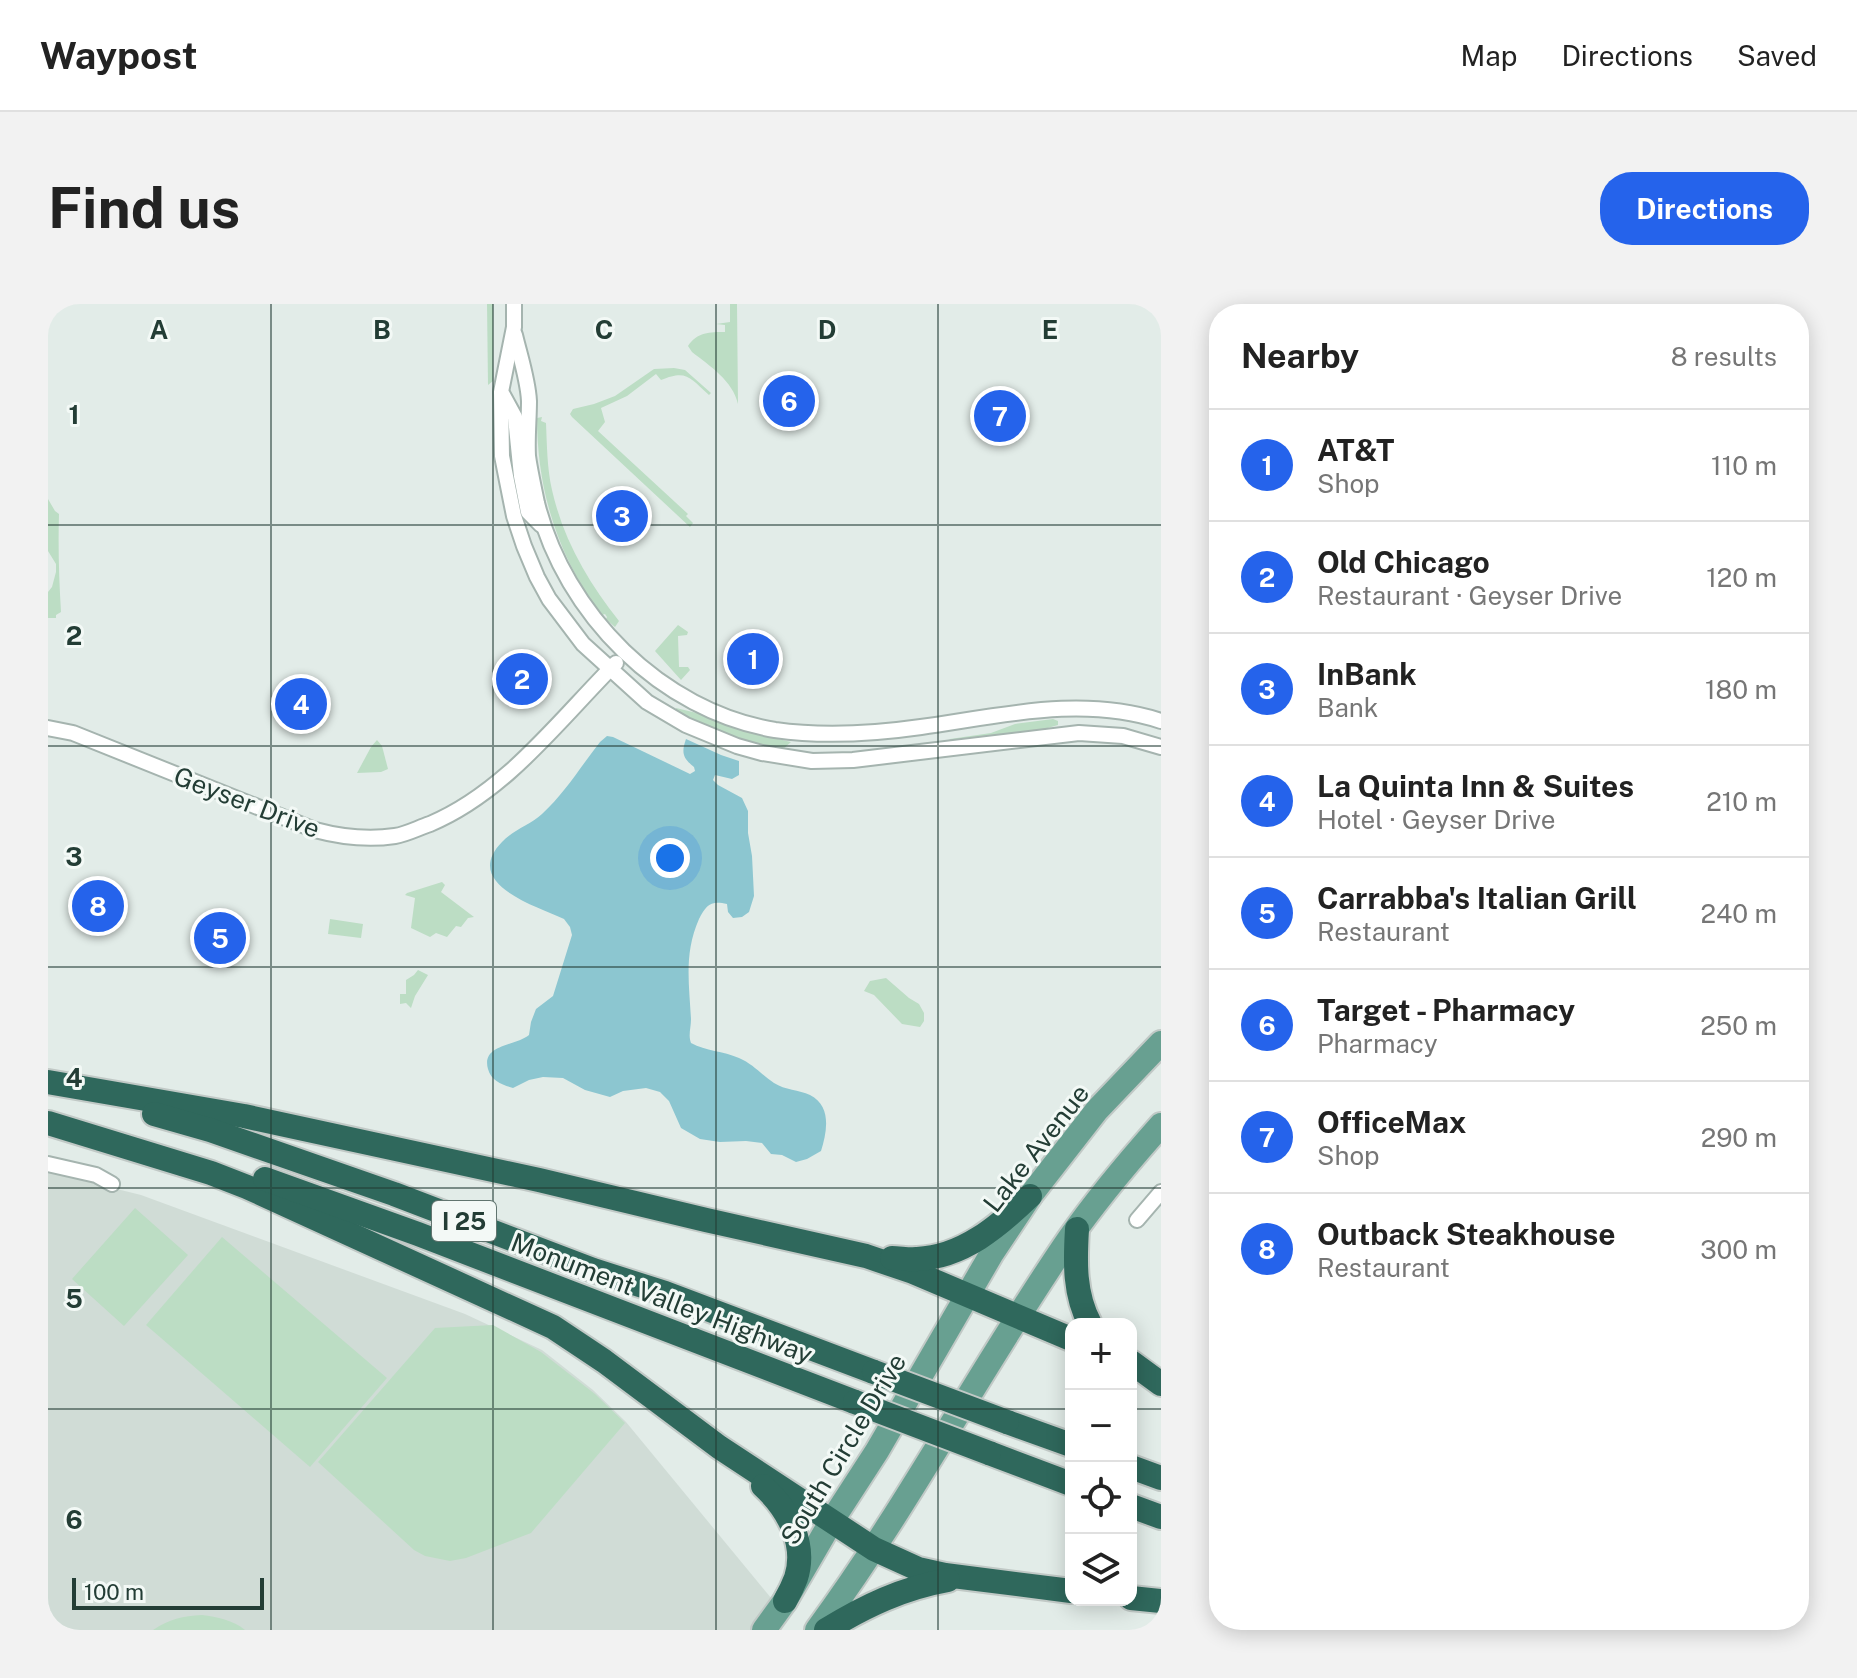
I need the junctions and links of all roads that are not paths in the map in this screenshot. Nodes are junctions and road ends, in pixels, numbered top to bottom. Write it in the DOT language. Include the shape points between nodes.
graph roads {
  1 [pos="514,304"];
  2 [pos="512,334"];
  3 [pos="501,392"];
  4 [pos="545,528"];
  5 [pos="625,653"];
  6 [pos="609,669"];
  7 [pos="1161,721"];
  8 [pos="48,728"];
  9 [pos="1161,747"];
  10 [pos="1161,1043"];
  11 [pos="48,1083"];
  12 [pos="48,1114"];
  13 [pos="48,1123"];
  14 [pos="1161,1125"];
  15 [pos="48,1164"];
  16 [pos="112,1184"];
  17 [pos="1161,1192"];
  18 [pos="1030,1196"];
  19 [pos="1137,1220"];
  20 [pos="1077,1229"];
  21 [pos="866,1256"];
  22 [pos="967,1295"];
  23 [pos="1019,1317"];
  24 [pos="1087,1318"];
  25 [pos="1065,1336"];
  26 [pos="1137,1367"];
  27 [pos="1137,1373"];
  28 [pos="1161,1386"];
  29 [pos="1065,1443"];
  30 [pos="719,1447"];
  31 [pos="1137,1469"];
  32 [pos="1161,1478"];
  33 [pos="1065,1482"];
  34 [pos="1137,1508"];
  35 [pos="1161,1517"];
  36 [pos="831,1522"];
  37 [pos="874,1549"];
  38 [pos="962,1578"];
  39 [pos="1065,1590"];
  40 [pos="1137,1599"];
  41 [pos="785,1601"];
  42 [pos="1161,1601"];
  43 [pos="764,1630"];
  44 [pos="817,1630"];
  45 [pos="826,1630"];
  1 -- 2 [label="street"];
  2 -- 3 [label="street"];
  2 -- 4 [label="street" via="529,398 528,458"];
  3 -- 4 [label="street" via="515,417 528,512"];
  3 -- 6 [label="street" via="502,456 524,546 549,599"];
  4 -- 5 [label="street" via="578,596"];
  5 -- 6 [label="street, Geyser Drive"];
  5 -- 7 [label="street" via="689,699 745,723 785,731 868,734 1054,708 1109,710"];
  6 -- 8 [label="street, Geyser Drive" via="495,784 456,811 396,836 352,837 315,830 73,733"];
  6 -- 9 [label="street" via="647,702 686,725 737,746 793,759 853,760 1079,733 1123,736"];
  10 -- 18 [label="main road, Lake Avenue" via="1097,1110"];
  11 -- 21 [label="highway" via="244,1116"];
  11 -- 29 [label="highway, Monument Valley Highway / I 25, bridge" via="210,1130 394,1194"];
  12 -- 33 [label="highway, Monument Valley Highway / I 25, bridge" via="250,1173"];
  13 -- 30 [label="highway" via="247,1187 553,1327"];
  14 -- 20 [label="main road"];
  15 -- 16 [label="street"];
  17 -- 19 [label="street"];
  18 -- 21 [label="highway" via="1000,1225 944,1255"];
  18 -- 22 [label="main road, Lake Avenue"];
  20 -- 23 [label="main road"];
  20 -- 24 [label="highway" via="1077,1288"];
  21 -- 22 [label="highway"];
  22 -- 23 [label="highway"];
  22 -- 36 [label="main road, South Circle Drive"];
  23 -- 25 [label="highway"];
  23 -- 37 [label="main road"];
  26 -- 28 [label="highway"];
  27 -- 28 [label="highway"];
  30 -- 36 [label="highway"];
  30 -- 41 [label="highway" via="769,1492 794,1530 798,1565"];
  31 -- 32 [label="highway"];
  34 -- 35 [label="highway"];
  36 -- 37 [label="highway"];
  36 -- 41 [label="main road, South Circle Drive"];
  37 -- 38 [label="highway" via="931,1573"];
  37 -- 44 [label="main road"];
  38 -- 39 [label="highway"];
  38 -- 45 [label="highway" via="904,1591"];
  40 -- 42 [label="highway"];
  41 -- 43 [label="main road, South Circle Drive"];
}
